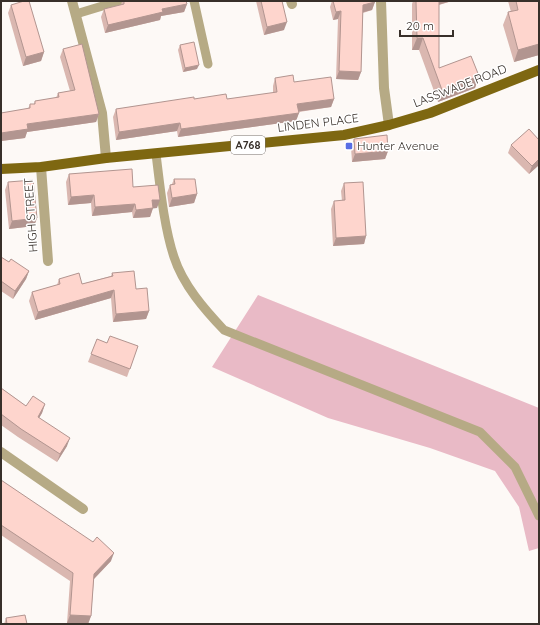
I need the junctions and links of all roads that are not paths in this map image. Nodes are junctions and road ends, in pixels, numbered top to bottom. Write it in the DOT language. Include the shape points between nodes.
graph roads {
  1 [pos="72,1"];
  2 [pos="119,1"];
  3 [pos="194,1"];
  4 [pos="381,1"];
  5 [pos="76,14"];
  6 [pos="208,64"];
  7 [pos="539,70"];
  8 [pos="389,125"];
  9 [pos="156,154"];
  10 [pos="106,158"];
  11 [pos="40,167"];
  12 [pos="1,169"];
  13 [pos="48,261"];
  14 [pos="1,452"];
  15 [pos="83,509"];
  16 [pos="539,516"];
  1 -- 5 [label="street"];
  2 -- 5 [label="lane"];
  3 -- 6 [label="lane"];
  4 -- 8 [label="street" via="384,88"];
  5 -- 10 [label="street" via="102,113"];
  7 -- 8 [label="main road, LASSWADE ROAD / A768" via="430,113"];
  8 -- 9 [label="main road, LINDEN PLACE / A768" via="344,135"];
  9 -- 10 [label="main road, LINDEN PLACE / A768"];
  9 -- 16 [label="lane" via="174,258 202,306 224,330 480,432 515,467"];
  10 -- 11 [label="main road, HIGH STREET / A768"];
  11 -- 12 [label="main road, HIGH STREET / A768"];
  11 -- 13 [label="street, HIGH STREET"];
  14 -- 15 [label="street"];
}
